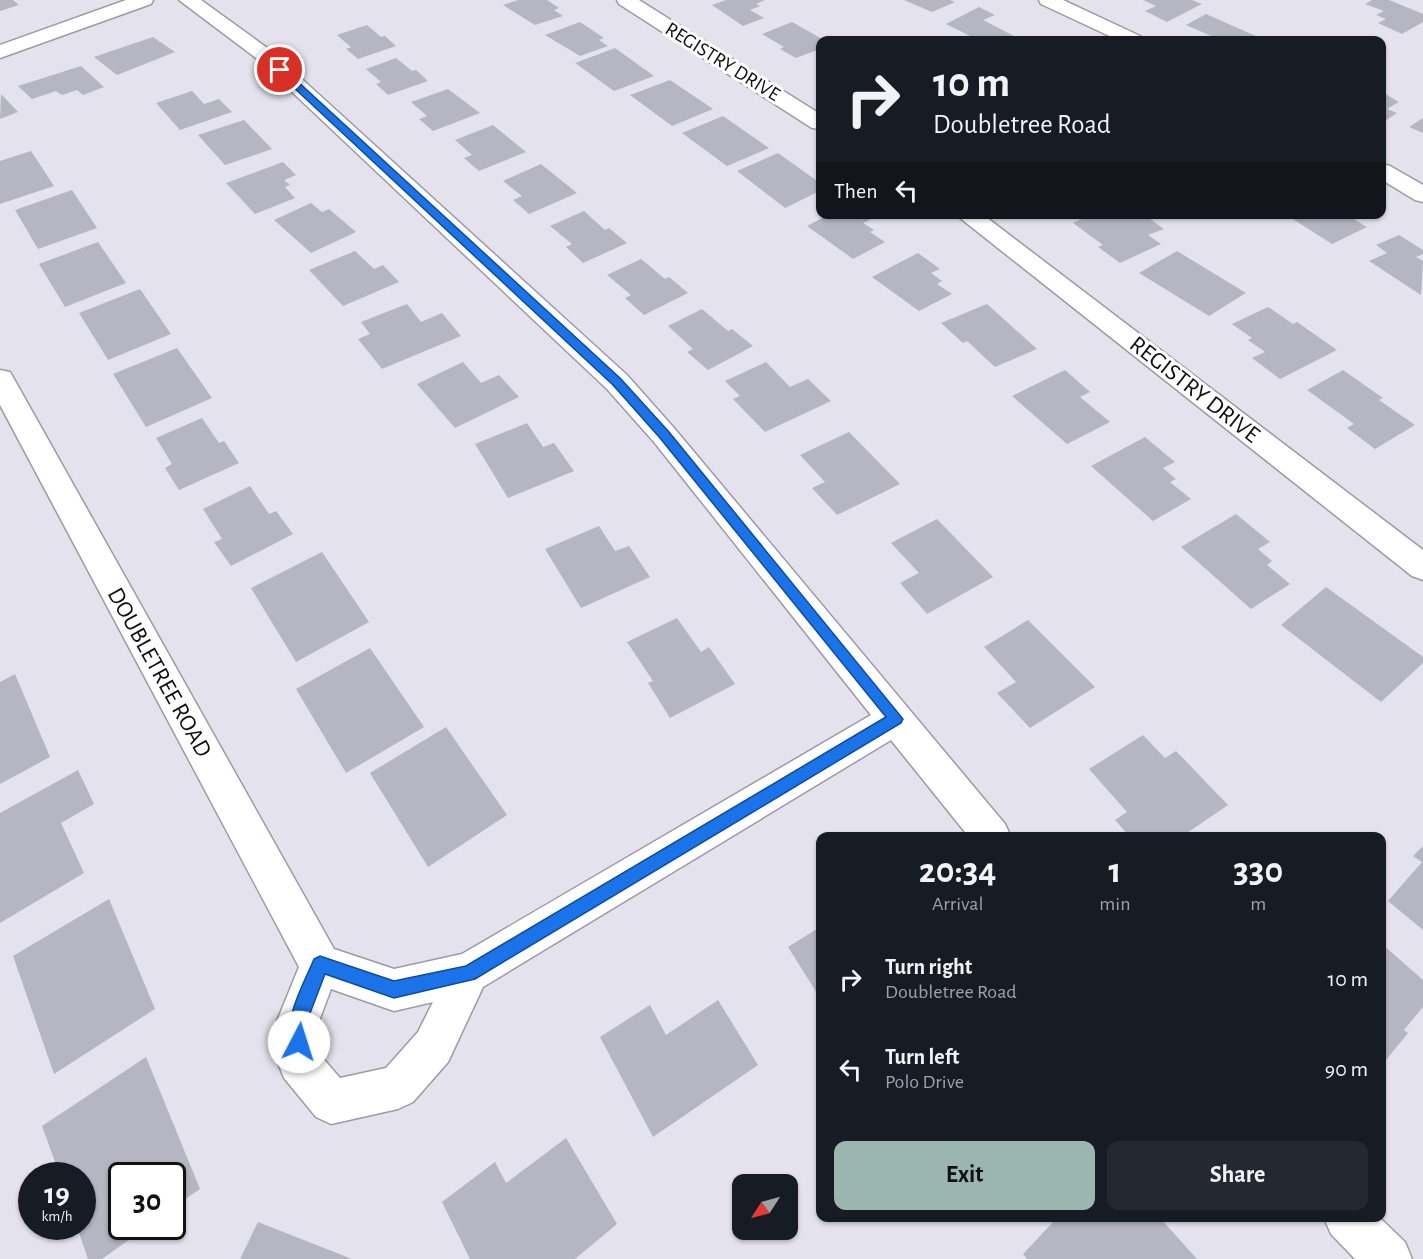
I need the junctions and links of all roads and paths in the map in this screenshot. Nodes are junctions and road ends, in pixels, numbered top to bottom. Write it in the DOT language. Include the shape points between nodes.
graph roads {
  1 [pos="144,0"];
  2 [pos="188,0"];
  3 [pos="626,0"];
  4 [pos="1048,0"];
  5 [pos="1124,36"];
  6 [pos="0,52"];
  7 [pos="816,120"];
  8 [pos="1386,173"];
  9 [pos="1423,195"];
  10 [pos="973,219"];
  11 [pos="0,379"];
  12 [pos="1423,567"];
  13 [pos="896,719"];
  14 [pos="988,832"];
  15 [pos="320,964"];
  16 [pos="469,973"];
  17 [pos="1351,1222"];
  18 [pos="1388,1259"];
  1 -- 6 [label="street"];
  2 -- 13 [label="street" via="263,54 617,382"];
  3 -- 7 [label="street, REGISTRY DRIVE"];
  4 -- 5 [label="street"];
  8 -- 9 [label="street"];
  10 -- 12 [label="street, REGISTRY DRIVE"];
  11 -- 15 [label="street, DOUBLETREE ROAD"];
  13 -- 14 [label="street"];
  13 -- 16 [label="street"];
  15 -- 16 [label="street" via="394,990"];
  15 -- 16 [label="street" via="298,1021 299,1063 331,1102 398,1088 433,1047"];
  17 -- 18 [label="street"];
}
